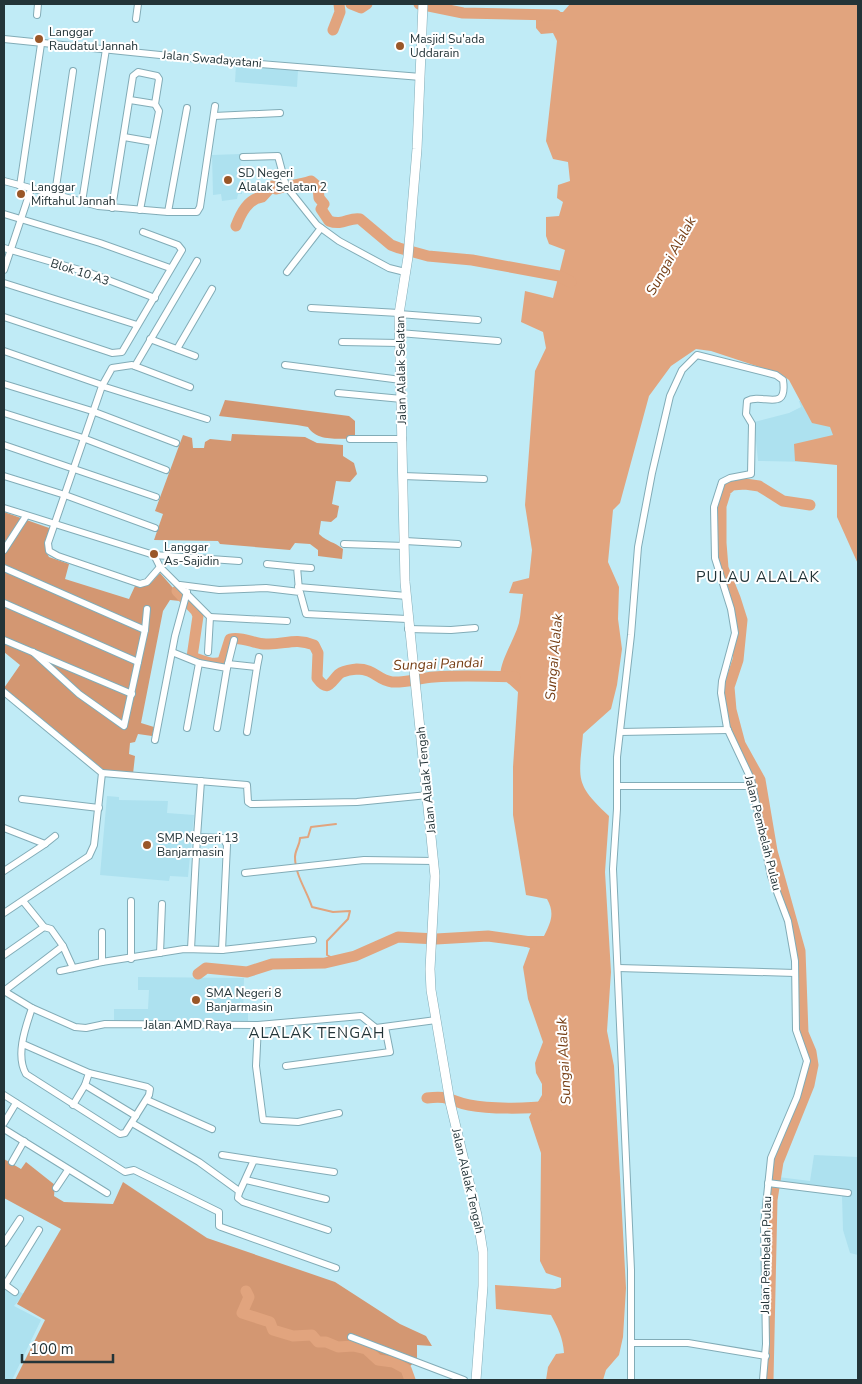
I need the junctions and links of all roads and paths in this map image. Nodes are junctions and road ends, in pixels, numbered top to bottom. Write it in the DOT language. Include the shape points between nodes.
graph roads {
  1 [pos="38,4"];
  2 [pos="138,4"];
  3 [pos="422,4"];
  4 [pos="37,15"];
  5 [pos="136,19"];
  6 [pos="4,39"];
  7 [pos="41,44"];
  8 [pos="106,49"];
  9 [pos="73,71"];
  10 [pos="421,77"];
  11 [pos="130,100"];
  12 [pos="154,104"];
  13 [pos="215,106"];
  14 [pos="187,108"];
  15 [pos="280,113"];
  16 [pos="214,116"];
  17 [pos="124,137"];
  18 [pos="153,142"];
  19 [pos="243,157"];
  20 [pos="4,180"];
  21 [pos="20,186"];
  22 [pos="31,189"];
  23 [pos="55,194"];
  24 [pos="82,202"];
  25 [pos="112,208"];
  26 [pos="140,210"];
  27 [pos="168,212"];
  28 [pos="4,214"];
  29 [pos="20,220"];
  30 [pos="321,228"];
  31 [pos="142,232"];
  32 [pos="7,250"];
  33 [pos="196,260"];
  34 [pos="170,268"];
  35 [pos="4,270"];
  36 [pos="287,272"];
  37 [pos="405,272"];
  38 [pos="4,283"];
  39 [pos="212,289"];
  40 [pos="154,298"];
  41 [pos="311,308"];
  42 [pos="399,314"];
  43 [pos="4,317"];
  44 [pos="478,320"];
  45 [pos="137,325"];
  46 [pos="399,338"];
  47 [pos="150,339"];
  48 [pos="498,341"];
  49 [pos="342,342"];
  50 [pos="176,349"];
  51 [pos="4,351"];
  52 [pos="195,356"];
  53 [pos="285,365"];
  54 [pos="135,366"];
  55 [pos="401,380"];
  56 [pos="4,384"];
  57 [pos="102,385"];
  58 [pos="190,387"];
  59 [pos="338,393"];
  60 [pos="402,399"];
  61 [pos="92,411"];
  62 [pos="4,413"];
  63 [pos="207,419"];
  64 [pos="83,438"];
  65 [pos="350,439"];
  66 [pos="402,439"];
  67 [pos="176,442"];
  68 [pos="4,445"];
  69 [pos="73,468"];
  70 [pos="166,470"];
  71 [pos="4,476"];
  72 [pos="403,476"];
  73 [pos="484,479"];
  74 [pos="65,495"];
  75 [pos="156,497"];
  76 [pos="4,508"];
  77 [pos="26,516"];
  78 [pos="55,525"];
  79 [pos="155,528"];
  80 [pos="344,544"];
  81 [pos="405,544"];
  82 [pos="458,544"];
  83 [pos="4,550"];
  84 [pos="154,556"];
  85 [pos="239,561"];
  86 [pos="267,564"];
  87 [pos="160,567"];
  88 [pos="297,567"];
  89 [pos="4,568"];
  90 [pos="311,568"];
  91 [pos="180,585"];
  92 [pos="189,587"];
  93 [pos="299,589"];
  94 [pos="406,596"];
  95 [pos="185,597"];
  96 [pos="4,603"];
  97 [pos="147,608"];
  98 [pos="210,617"];
  99 [pos="407,619"];
  100 [pos="287,621"];
  101 [pos="476,628"];
  102 [pos="408,629"];
  103 [pos="145,630"];
  104 [pos="4,640"];
  105 [pos="234,640"];
  106 [pos="33,652"];
  107 [pos="172,652"];
  108 [pos="208,652"];
  109 [pos="259,657"];
  110 [pos="138,662"];
  111 [pos="199,663"];
  112 [pos="227,666"];
  113 [pos="258,668"];
  114 [pos="415,679"];
  115 [pos="4,692"];
  116 [pos="132,694"];
  117 [pos="187,728"];
  118 [pos="217,728"];
  119 [pos="728,730"];
  120 [pos="247,732"];
  121 [pos="620,732"];
  122 [pos="155,740"];
  123 [pos="102,773"];
  124 [pos="201,781"];
  125 [pos="617,786"];
  126 [pos="753,786"];
  127 [pos="428,795"];
  128 [pos="22,799"];
  129 [pos="99,808"];
  130 [pos="4,828"];
  131 [pos="55,836"];
  132 [pos="197,837"];
  133 [pos="45,844"];
  134 [pos="434,861"];
  135 [pos="4,871"];
  136 [pos="245,873"];
  137 [pos="23,901"];
  138 [pos="132,901"];
  139 [pos="162,904"];
  140 [pos="4,913"];
  141 [pos="44,927"];
  142 [pos="102,932"];
  143 [pos="313,940"];
  144 [pos="63,946"];
  145 [pos="191,948"];
  146 [pos="222,950"];
  147 [pos="160,953"];
  148 [pos="4,955"];
  149 [pos="131,958"];
  150 [pos="102,962"];
  151 [pos="72,968"];
  152 [pos="618,968"];
  153 [pos="60,971"];
  154 [pos="795,973"];
  155 [pos="4,991"];
  156 [pos="32,1008"];
  157 [pos="436,1020"];
  158 [pos="258,1025"];
  159 [pos="385,1027"];
  160 [pos="23,1044"];
  161 [pos="286,1066"];
  162 [pos="89,1073"];
  163 [pos="85,1085"];
  164 [pos="4,1095"];
  165 [pos="147,1100"];
  166 [pos="16,1103"];
  167 [pos="73,1105"];
  168 [pos="339,1113"];
  169 [pos="136,1116"];
  170 [pos="4,1123"];
  171 [pos="132,1123"];
  172 [pos="4,1129"];
  173 [pos="212,1129"];
  174 [pos="24,1141"];
  175 [pos="222,1156"];
  176 [pos="254,1160"];
  177 [pos="12,1162"];
  178 [pos="68,1170"];
  179 [pos="334,1172"];
  180 [pos="246,1180"];
  181 [pos="768,1183"];
  182 [pos="56,1188"];
  183 [pos="107,1193"];
  184 [pos="239,1193"];
  185 [pos="848,1193"];
  186 [pos="326,1199"];
  187 [pos="20,1219"];
  188 [pos="39,1230"];
  189 [pos="328,1230"];
  190 [pos="4,1243"];
  191 [pos="336,1268"];
  192 [pos="4,1284"];
  193 [pos="15,1292"];
  194 [pos="351,1337"];
  195 [pos="632,1343"];
  196 [pos="766,1356"];
  197 [pos="464,1380"];
  198 [pos="476,1380"];
  199 [pos="631,1380"];
  200 [pos="763,1380"];
  1 -- 4 [label="street"];
  2 -- 5 [label="street"];
  3 -- 10 [label="street, Jalan Alalak Selatan"];
  6 -- 7 [label="street, Jalan Swadayatani"];
  7 -- 8 [label="street, Jalan Swadayatani"];
  7 -- 21 [label="street"];
  8 -- 10 [label="street, Jalan Swadayatani" via="200,60"];
  8 -- 24 [label="street"];
  9 -- 23 [label="street"];
  10 -- 37 [label="street, Jalan Alalak Selatan"];
  11 -- 12 [label="street"];
  11 -- 12 [label="street" via="134,74 148,73 159,79"];
  11 -- 17 [label="street"];
  12 -- 18 [label="street" via="159,111"];
  13 -- 16 [label="street"];
  14 -- 27 [label="street"];
  15 -- 16 [label="street"];
  16 -- 27 [label="street" via="200,208 192,213"];
  17 -- 18 [label="street"];
  17 -- 25 [label="street"];
  18 -- 26 [label="street"];
  19 -- 30 [label="street" via="278,156 288,189"];
  20 -- 21 [label="street"];
  21 -- 22 [label="street"];
  22 -- 23 [label="street"];
  22 -- 29 [label="street"];
  23 -- 24 [label="street"];
  24 -- 25 [label="street"];
  25 -- 26 [label="street"];
  26 -- 27 [label="street"];
  28 -- 29 [label="street"];
  29 -- 32 [label="street"];
  29 -- 34 [label="street"];
  30 -- 36 [label="street"];
  30 -- 37 [label="street" via="389,268"];
  31 -- 34 [label="street" via="180,246 182,250"];
  32 -- 35 [label="street"];
  32 -- 40 [label="street, Blok 10 A3" via="90,274"];
  33 -- 47 [label="street"];
  34 -- 40 [label="street"];
  37 -- 42 [label="street, Jalan Alalak Selatan"];
  38 -- 45 [label="street"];
  39 -- 50 [label="street"];
  40 -- 45 [label="street"];
  41 -- 42 [label="street"];
  42 -- 44 [label="street"];
  42 -- 46 [label="street, Jalan Alalak Selatan"];
  43 -- 45 [label="street" via="115,354 122,352"];
  46 -- 48 [label="street"];
  46 -- 49 [label="street"];
  46 -- 55 [label="street, Jalan Alalak Selatan"];
  47 -- 50 [label="street"];
  47 -- 54 [label="street"];
  50 -- 52 [label="street"];
  51 -- 57 [label="street"];
  53 -- 55 [label="street"];
  54 -- 57 [label="street" via="112,368"];
  54 -- 58 [label="street"];
  55 -- 60 [label="street, Jalan Alalak Selatan"];
  56 -- 61 [label="street"];
  57 -- 61 [label="street"];
  57 -- 63 [label="street"];
  59 -- 60 [label="street"];
  60 -- 66 [label="street, Jalan Alalak Selatan"];
  61 -- 64 [label="street"];
  61 -- 67 [label="street"];
  62 -- 64 [label="street"];
  64 -- 69 [label="street"];
  64 -- 70 [label="street"];
  65 -- 66 [label="street"];
  66 -- 72 [label="street, Jalan Alalak Selatan"];
  68 -- 69 [label="street"];
  69 -- 74 [label="street"];
  69 -- 75 [label="street"];
  71 -- 74 [label="street"];
  72 -- 73 [label="street"];
  72 -- 81 [label="street, Jalan Alalak Selatan"];
  74 -- 78 [label="street"];
  74 -- 79 [label="street"];
  76 -- 77 [label="street"];
  77 -- 78 [label="street"];
  77 -- 83 [label="street"];
  78 -- 84 [label="street"];
  78 -- 87 [label="street" via="48,548 58,556 140,584 147,582"];
  80 -- 81 [label="street"];
  81 -- 82 [label="street"];
  81 -- 94 [label="street, Jalan Alalak Selatan"];
  84 -- 85 [label="street"];
  84 -- 87 [label="street"];
  86 -- 88 [label="street"];
  87 -- 91 [label="street"];
  88 -- 90 [label="street"];
  88 -- 93 [label="street"];
  89 -- 103 [label="street"];
  91 -- 92 [label="street"];
  91 -- 95 [label="street"];
  92 -- 93 [label="street" via="247,591"];
  92 -- 95 [label="street"];
  93 -- 94 [label="street"];
  93 -- 99 [label="street" via="306,614"];
  94 -- 99 [label="street, Jalan Alalak Selatan"];
  95 -- 98 [label="street"];
  95 -- 107 [label="street"];
  96 -- 110 [label="street"];
  97 -- 103 [label="street"];
  98 -- 100 [label="street"];
  98 -- 108 [label="street"];
  99 -- 102 [label="street, Jalan Alalak Selatan"];
  101 -- 102 [label="street"];
  102 -- 114 [label="street, Jalan Alalak Selatan"];
  103 -- 110 [label="street"];
  104 -- 106 [label="street"];
  105 -- 112 [label="street"];
  106 -- 116 [label="street"];
  106 -- 116 [label="street" via="79,694 124,726"];
  107 -- 111 [label="street"];
  107 -- 122 [label="street"];
  109 -- 113 [label="street"];
  110 -- 116 [label="street"];
  111 -- 112 [label="street"];
  111 -- 117 [label="street"];
  112 -- 113 [label="street"];
  112 -- 118 [label="street"];
  113 -- 120 [label="street"];
  114 -- 127 [label="street, Jalan Alalak Tengah"];
  115 -- 123 [label="street"];
  119 -- 121 [label="street"];
  119 -- 121 [label="street, Jalan Pembelah Pulau" via="721,688 736,633 715,558 714,507 722,482 751,474 752,424 746,414 747,401 782,397 783,380 757,369 699,355 682,370 670,396 652,473 638,547"];
  119 -- 126 [label="street, Jalan Pembelah Pulau"];
  121 -- 125 [label="street"];
  123 -- 124 [label="street"];
  123 -- 129 [label="street"];
  124 -- 127 [label="street" via="247,785 248,802 251,804 357,802"];
  124 -- 132 [label="street"];
  125 -- 126 [label="street"];
  125 -- 152 [label="street" via="613,869"];
  126 -- 154 [label="street, Jalan Pembelah Pulau" via="771,876 788,921"];
  127 -- 134 [label="street, Jalan Alalak Tengah"];
  128 -- 129 [label="street"];
  129 -- 137 [label="street" via="92,852"];
  130 -- 133 [label="street"];
  131 -- 133 [label="street"];
  132 -- 145 [label="street"];
  132 -- 146 [label="street" via="223,838 227,845"];
  133 -- 135 [label="street"];
  134 -- 136 [label="street" via="364,860"];
  134 -- 157 [label="street, Jalan Alalak Tengah" via="431,990"];
  137 -- 140 [label="street"];
  137 -- 141 [label="street"];
  138 -- 149 [label="street"];
  139 -- 147 [label="street"];
  141 -- 144 [label="street" via="51,929"];
  141 -- 148 [label="street"];
  142 -- 150 [label="street"];
  143 -- 146 [label="street"];
  144 -- 151 [label="street"];
  144 -- 155 [label="street"];
  145 -- 146 [label="street"];
  145 -- 147 [label="street"];
  147 -- 149 [label="street"];
  149 -- 150 [label="street"];
  150 -- 151 [label="street"];
  151 -- 153 [label="street"];
  152 -- 154 [label="street"];
  152 -- 195 [label="street"];
  154 -- 181 [label="street, Jalan Pembelah Pulau" via="796,1030 807,1061 797,1097 771,1158"];
  155 -- 156 [label="street, Jalan AMD Raya"];
  156 -- 158 [label="street, Jalan AMD Raya" via="81,1028 105,1024"];
  156 -- 160 [label="street"];
  157 -- 159 [label="street, Jalan AMD Raya"];
  157 -- 198 [label="street, Jalan Alalak Tengah" via="482,1245 483,1286"];
  158 -- 159 [label="street, Jalan AMD Raya" via="361,1016 373,1028"];
  158 -- 168 [label="street" via="256,1066 263,1120 298,1122"];
  159 -- 161 [label="street" via="390,1052"];
  160 -- 162 [label="street"];
  160 -- 167 [label="street" via="26,1074"];
  162 -- 163 [label="street"];
  162 -- 165 [label="street" via="147,1087 150,1091"];
  163 -- 167 [label="street"];
  163 -- 169 [label="street"];
  164 -- 166 [label="street"];
  165 -- 169 [label="street"];
  165 -- 173 [label="street"];
  166 -- 170 [label="street"];
  166 -- 191 [label="street" via="125,1172 134,1170 219,1212 219,1226"];
  167 -- 171 [label="street" via="120,1134 126,1133"];
  169 -- 171 [label="street"];
  171 -- 184 [label="street" via="199,1162"];
  172 -- 174 [label="street"];
  174 -- 177 [label="street"];
  174 -- 178 [label="street"];
  175 -- 176 [label="street"];
  176 -- 179 [label="street"];
  176 -- 180 [label="street"];
  178 -- 182 [label="street"];
  178 -- 183 [label="street"];
  180 -- 184 [label="street"];
  180 -- 186 [label="street"];
  181 -- 185 [label="street"];
  181 -- 196 [label="street, Jalan Pembelah Pulau" via="764,1230"];
  184 -- 189 [label="street" via="238,1198 244,1202"];
  187 -- 190 [label="street"];
  188 -- 192 [label="street"];
  192 -- 193 [label="street"];
  194 -- 197 [label="street"];
  195 -- 196 [label="street" via="688,1343"];
  195 -- 199 [label="street"];
  196 -- 200 [label="street, Jalan Pembelah Pulau"];
}
